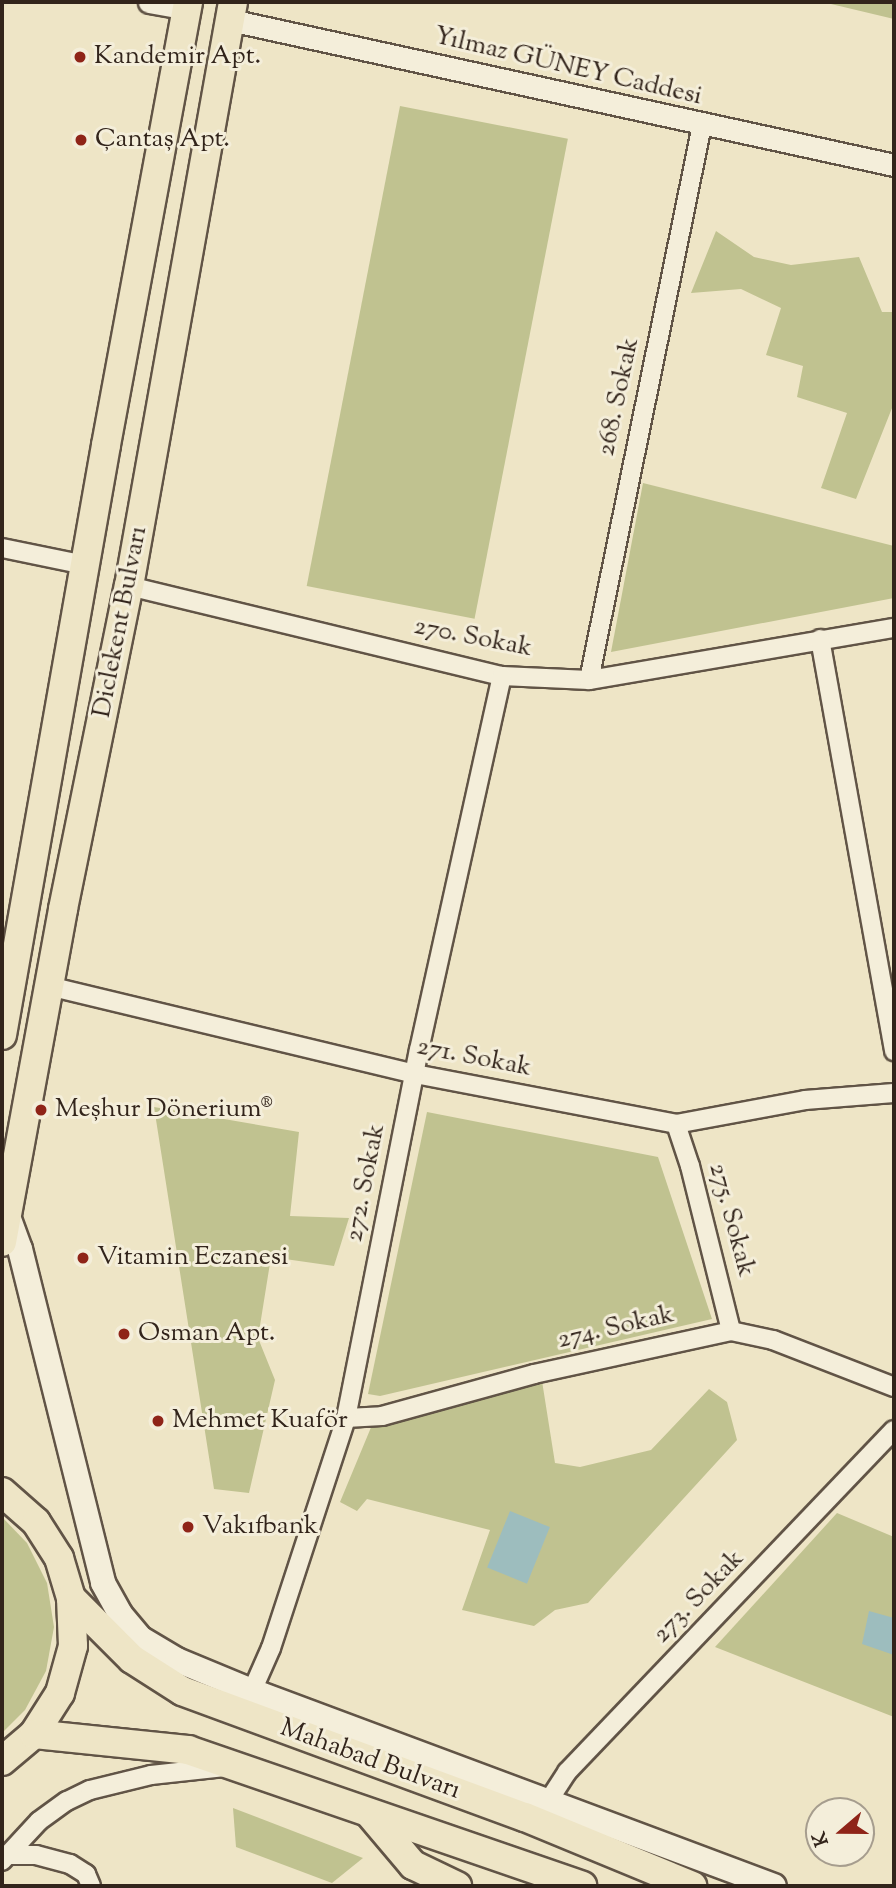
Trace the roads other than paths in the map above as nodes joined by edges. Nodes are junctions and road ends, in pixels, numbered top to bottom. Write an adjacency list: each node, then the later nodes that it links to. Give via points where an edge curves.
1 (149, 2): 2 (street)
2 (188, 6): 7 (main road, Diclekent Bulvarı)
3 (232, 11): 4 (street, Yılmaz GÜNEY Caddesi); 8 (main road, Diclekent Bulvarı)
4 (702, 125): 5 (street, Yılmaz GÜNEY Caddesi); 12 (street, 268. Sokak)
5 (894, 165)
6 (2, 548): 7 (street)
7 (85, 565): 13 (main road, Diclekent Bulvarı)
8 (129, 586): 11 (street, 270. Sokak); 14 (main road, Diclekent Bulvarı)
9 (894, 628): 10 (street, 270. Sokak)
10 (820, 639): 12 (street, 270. Sokak); 16 (street)
11 (502, 676): 12 (street, 270. Sokak); 17 (street, 272. Sokak)
12 (589, 680)
13 (10, 947): 15 (main road, Diclekent Bulvarı)
14 (49, 986): 17 (street, 271. Sokak); 20 (main road, Diclekent Bulvarı)
15 (2, 1035)
16 (894, 1051)
17 (415, 1074): 19 (street, 271. Sokak); 24 (street, 272. Sokak)
18 (894, 1093): 19 (street, 271. Sokak, via 805,1100)
19 (676, 1124): 22 (street, 275. Sokak)
20 (6, 1211): 21 (main road, Diclekent Bulvarı); 28 (main road, via 20,1249 103,1583 140,1638 177,1660)
21 (2, 1241)
22 (732, 1331): 23 (street, 274. Sokak, via 773,1340); 24 (street, 274. Sokak, via 534,1374 382,1416)
23 (894, 1387)
24 (346, 1418): 28 (street, 272. Sokak, via 271,1648)
25 (894, 1430): 32 (street, 273. Sokak, via 560,1780)
26 (3, 1490): 27 (main road, via 36,1522 53,1549)
27 (71, 1598): 29 (main road, via 73,1646 60,1693); 38 (main road, Mahabad Bulvarı, via 132,1659 182,1691 525,1817)
28 (252, 1691): 32 (main road)
29 (34, 1734): 30 (main road); 31 (main road, Mahabad Bulvarı, via 188,1750)
30 (2, 1761)
31 (234, 1766): 33 (main road, Mahabad Bulvarı); 34 (street, via 151,1775 90,1790 39,1821)
32 (547, 1803): 39 (main road)
33 (369, 1813): 36 (main road, via 413,1865); 37 (main road, Mahabad Bulvarı)
34 (5, 1858): 35 (street, via 36,1855 70,1864 86,1874)
35 (91, 1886)
36 (457, 1886)
37 (582, 1886)
38 (692, 1886)
39 (774, 1886)

